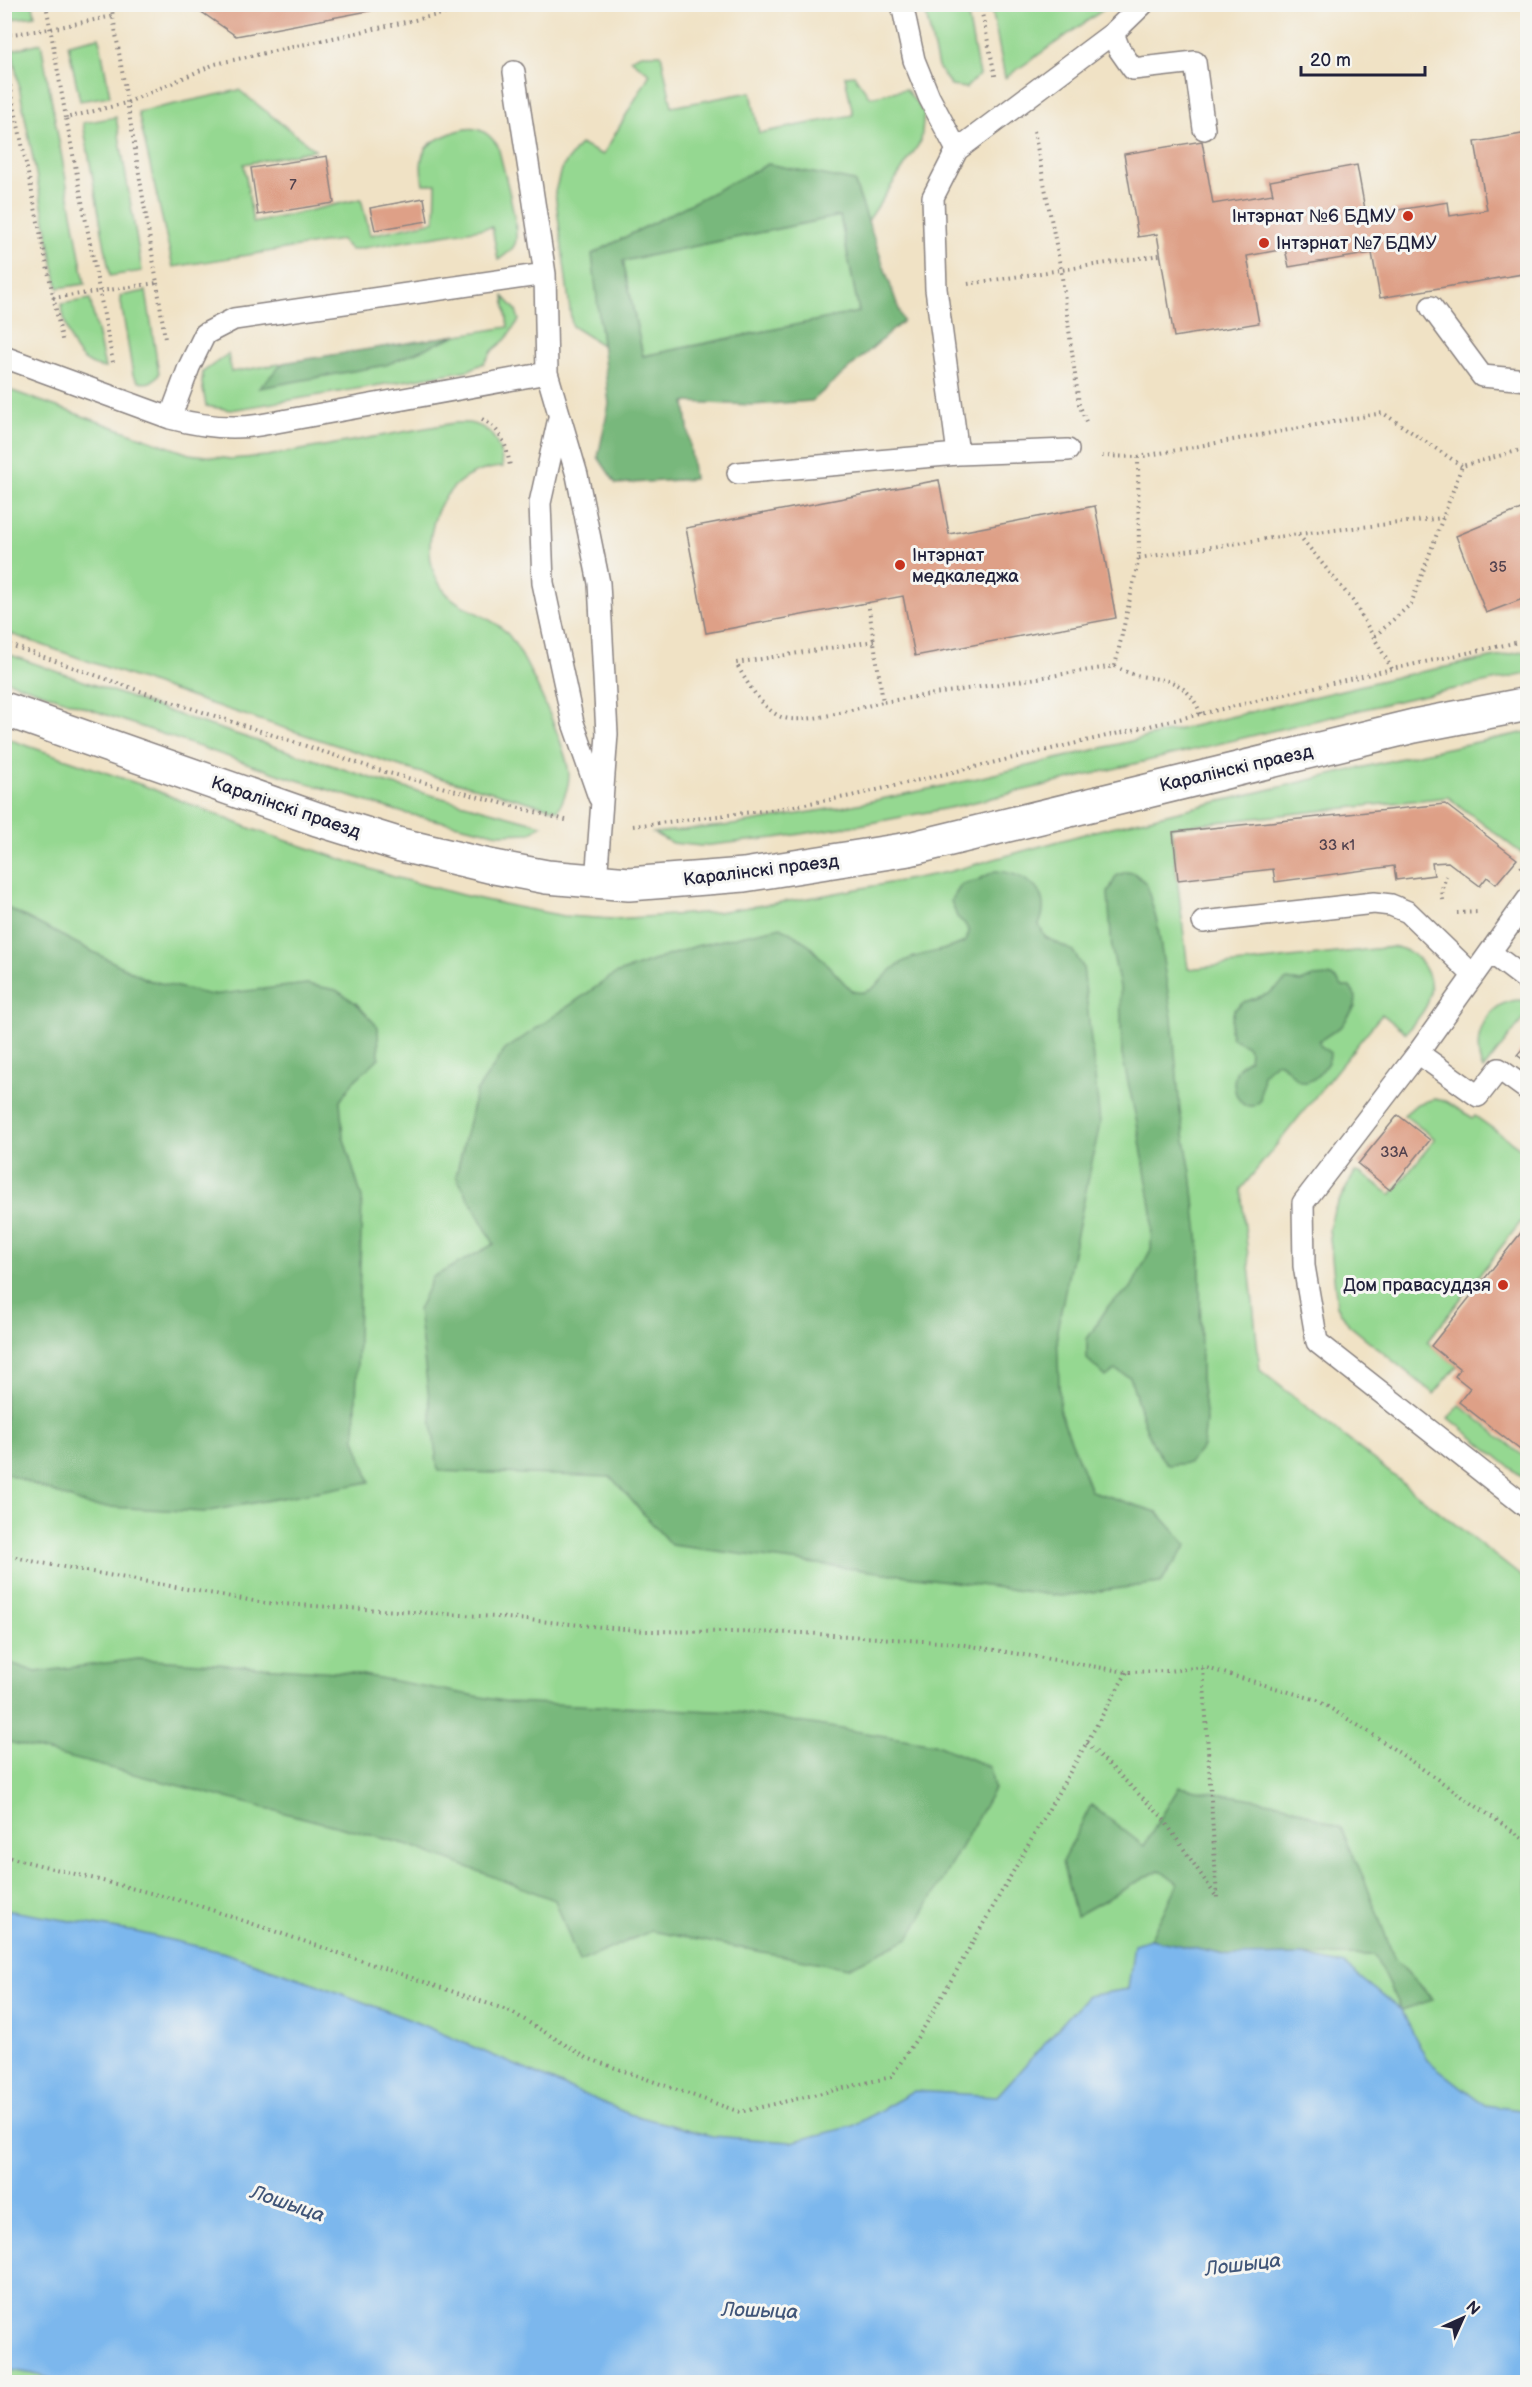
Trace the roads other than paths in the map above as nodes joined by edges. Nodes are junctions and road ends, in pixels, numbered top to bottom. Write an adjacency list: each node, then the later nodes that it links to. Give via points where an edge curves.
1 (902, 4): 6 (lane, via 914,60 928,97)
2 (1143, 4): 3 (lane)
3 (1113, 33): 5 (lane, via 1133,69 1195,62); 6 (lane)
4 (514, 72): 7 (lane)
5 (1204, 129)
6 (957, 150): 15 (lane, via 933,197 936,289)
7 (545, 274): 10 (lane); 13 (lane, via 234,319 205,334)
8 (1431, 307): 11 (lane, via 1482,376)
9 (4, 357): 13 (lane)
10 (547, 373): 12 (lane); 13 (lane, via 244,427 210,427)
11 (1527, 380)
12 (559, 416): 19 (lane, via 577,475 599,584 607,734); 19 (lane, via 540,503 543,582 573,723)
13 (170, 418)
14 (1068, 450): 15 (lane)
15 (958, 454): 16 (lane)
16 (738, 473)
17 (1527, 704): 20 (street, Каралінскі праезд, via 1414,726 909,849 709,879)
18 (4, 709): 20 (street, Каралінскі праезд, via 401,845 522,873)
19 (602, 816): 20 (lane)
20 (596, 882)
21 (1527, 899): 23 (lane)
22 (1203, 922): 24 (lane, via 1374,903 1391,905 1408,912)
23 (1490, 952): 24 (lane); 25 (lane)
24 (1473, 975): 26 (lane)
25 (1527, 981)
26 (1418, 1053): 27 (lane, via 1478,1096 1499,1070); 28 (lane, via 1303,1203 1304,1266 1317,1342)
27 (1527, 1090)
28 (1527, 1508)

